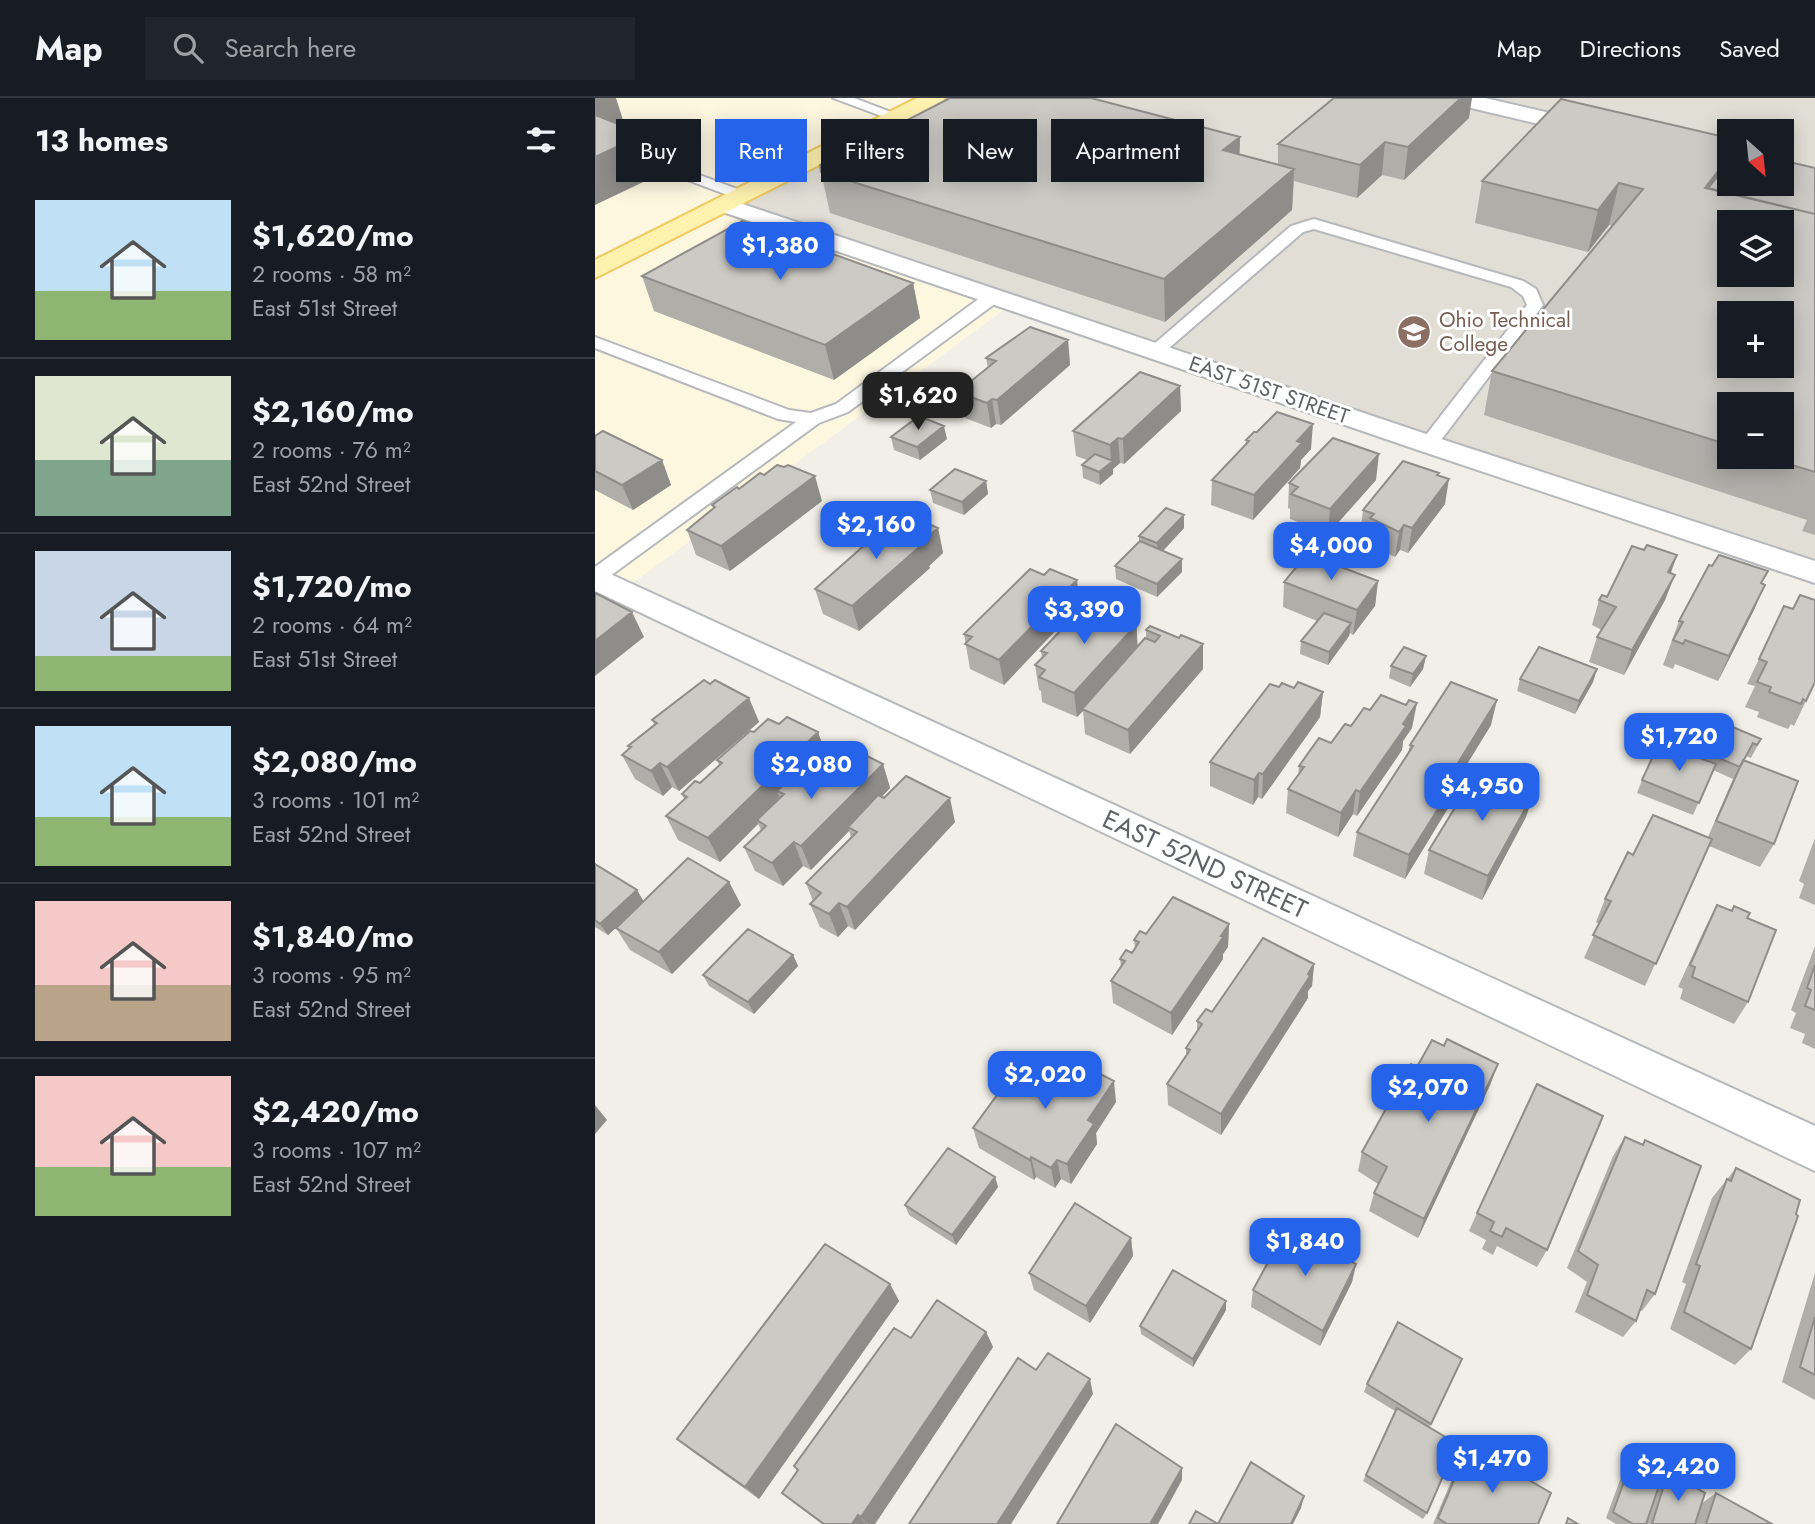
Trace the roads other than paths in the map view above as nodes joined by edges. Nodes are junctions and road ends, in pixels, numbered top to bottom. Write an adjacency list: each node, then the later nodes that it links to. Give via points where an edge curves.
1 (840, 98): 4 (lane)
2 (934, 98): 4 (main road)
3 (1458, 98): 5 (street)
4 (897, 117): 7 (main road)
5 (1618, 136)
6 (595, 140): 7 (lane)
7 (734, 200): 8 (main road); 9 (street, EAST 51ST STREET)
8 (595, 270)
9 (994, 296): 11 (street, EAST 51ST STREET); 12 (lane, via 842,408)
10 (595, 342): 12 (lane, via 785,415)
11 (1154, 351): 13 (street, EAST 51ST STREET); 13 (lane, via 1297,229 1314,224 1517,284 1530,293 1535,305)
12 (812, 419): 15 (lane)
13 (1428, 444): 14 (street, EAST 51ST STREET)
14 (1815, 572)
15 (595, 578): 16 (street, EAST 52ND STREET)
16 (1815, 1149)

